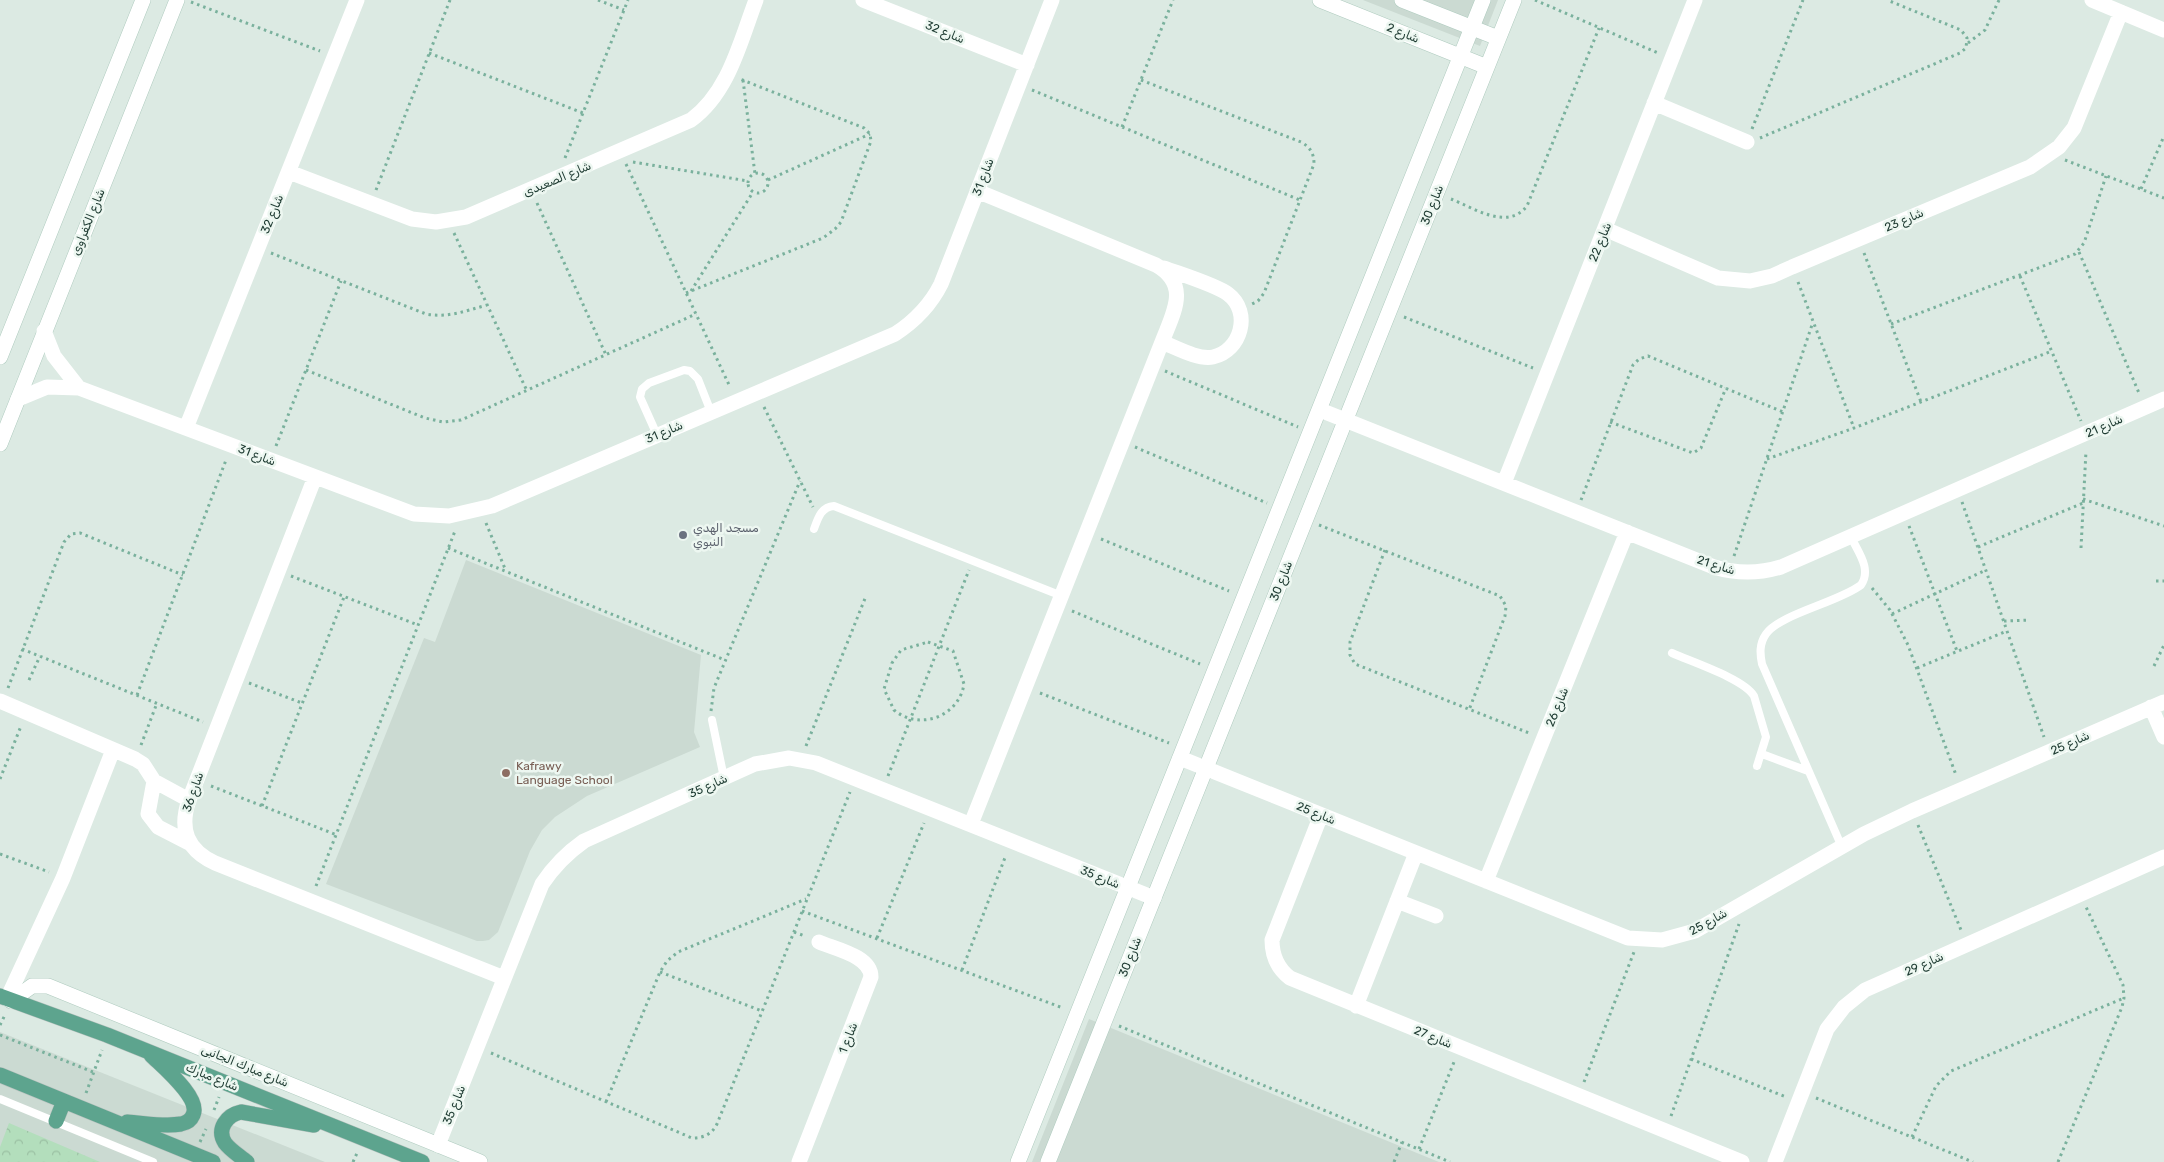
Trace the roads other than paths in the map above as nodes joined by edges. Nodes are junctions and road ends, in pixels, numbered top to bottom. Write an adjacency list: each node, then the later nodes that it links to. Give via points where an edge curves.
1 (143, 0): 28 (street)
2 (177, 0): 26 (street, شارع الكفراوى)
3 (357, 0): 22 (street, شارع 32)
4 (756, 0): 22 (street, شارع الصعيدى, via 728,74 711,102 692,120 466,217 436,222 412,219)
5 (862, 0): 18 (street, شارع 32)
6 (1052, 0): 18 (street, شارع 31)
7 (1320, 0): 17 (street, شارع 2)
8 (1402, 0): 14 (street)
9 (1483, 0): 14 (street)
10 (1514, 0): 16 (street, شارع 30)
11 (1695, 0): 20 (street, شارع 22)
12 (2092, 0): 13 (street)
13 (2121, 12): 15 (street); 24 (street, شارع 23, via 2077,122 2050,155 2030,167 1772,276 1750,281 1723,280)
14 (1472, 28): 16 (street); 17 (street)
15 (2164, 30)
16 (1498, 38): 19 (street, شارع 30)
17 (1461, 56): 19 (street, شارع 2); 32 (street)
18 (1027, 65): 23 (street, شارع 31)
19 (1487, 67): 34 (street, شارع 30)
20 (1654, 103): 21 (street); 24 (street, شارع 22)
21 (1748, 142)
22 (289, 172): 35 (street, شارع 32)
23 (977, 192): 25 (street); 33 (street, شارع 31, via 941,284 919,316 895,334)
24 (1605, 229): 39 (street, شارع 22)
25 (1156, 265): 27 (street, via 1174,280 1178,296); 27 (street, via 1227,294 1238,306 1241,322 1238,338 1220,355 1204,358)
26 (44, 332): 29 (street, via 54,356); 30 (street, شارع الكفراوى)
27 (1162, 342): 43 (street)
28 (0, 357)
29 (79, 388): 30 (street, شارع 31, via 47,387); 35 (street, شارع 31)
30 (18, 399): 37 (street, شارع الكفراوى)
31 (2164, 399): 42 (street, شارع 21)
32 (1320, 410): 34 (street, شارع 21); 50 (street)
33 (711, 412): 36 (street, شارع 31); 36 (lane, via 698,379 690,371 684,370 648,383 640,397)
34 (1346, 420): 39 (street, شارع 21); 53 (street, شارع 30)
35 (186, 428): 38 (street, شارع 31)
36 (657, 435): 38 (street, شارع 31, via 481,510 461,515 437,517 402,512)
37 (0, 444)
38 (315, 478): 57 (street, شارع 36)
39 (1504, 483): 41 (street, شارع 21)
40 (814, 529): 43 (lane, via 826,508 834,506 973,560)
41 (1627, 532): 42 (street, شارع 21, via 1729,571 1750,573 1776,569); 64 (street, شارع 26)
42 (1851, 537): 54 (lane, via 1866,568 1864,580 1856,588 1779,623 1766,634 1760,649 1762,664)
43 (1060, 600): 59 (street)
44 (1672, 653): 51 (lane, via 1751,690 1766,733)
45 (2, 702): 49 (street)
46 (2158, 705): 48 (street); 61 (street, شارع 25, via 1912,811)
47 (712, 720): 55 (lane)
48 (2164, 737)
49 (113, 750): 56 (street, via 143,764); 71 (street, via 63,878)
50 (1182, 754): 53 (street, شارع 25); 65 (street)
51 (1762, 754): 52 (lane); 54 (lane)
52 (1757, 766)
53 (1206, 769): 58 (street, شارع 25); 66 (street, شارع 30)
54 (1808, 771): 61 (lane)
55 (724, 778): 59 (street, شارع 35, via 767,761 801,759); 70 (street, شارع 35, via 597,834 562,858 542,884)
56 (154, 780): 57 (street); 60 (street, via 148,814 158,827)
57 (189, 800): 60 (street, شارع 36, via 184,822)
58 (1321, 815): 62 (street, شارع 25); 72 (street, شارع 27, via 1274,931 1272,949 1278,966 1290,978)
59 (971, 824): 65 (street, شارع 35)
60 (191, 844): 70 (street, via 207,859)
61 (1841, 846): 64 (street, شارع 25, via 1684,935 1662,940 1628,938)
62 (1416, 853): 64 (street, شارع 25); 67 (street)
63 (2164, 857): 90 (street, شارع 29, via 1865,990 1849,1002 1827,1029)
64 (1486, 881)
65 (1128, 888): 66 (street, شارع 35); 87 (street)
66 (1154, 898): 88 (street, شارع 30)
67 (1397, 901): 68 (street); 72 (street)
68 (1436, 916)
69 (819, 942): 86 (street, شارع 1, via 862,959 870,968 871,977)
70 (504, 978): 80 (street, شارع 35)
71 (6, 999): 73 (main road, شارع مبارك); 80 (street, شارع مبارك الجانبى, via 32,986 48,986)
72 (1356, 1006): 89 (street, شارع 27)
73 (147, 1051): 78 (main road, via 191,1097 194,1113 181,1124); 79 (main road, شارع مبارك)
74 (0, 1075): 76 (main road)
75 (0, 1099): 77 (lane)
76 (64, 1101): 77 (main road); 78 (main road)
77 (56, 1121): 81 (lane)
78 (115, 1122): 82 (main road)
79 (345, 1131): 83 (main road, via 235,1113 223,1125 222,1137); 84 (main road, شارع مبارك)
80 (438, 1145): 85 (street, شارع مبارك الجانبى)
81 (153, 1162)
82 (213, 1162)
83 (247, 1162)
84 (422, 1162)
85 (480, 1162)
86 (799, 1162)
87 (1018, 1162)
88 (1048, 1162)
89 (1742, 1162)
90 (1775, 1162)

